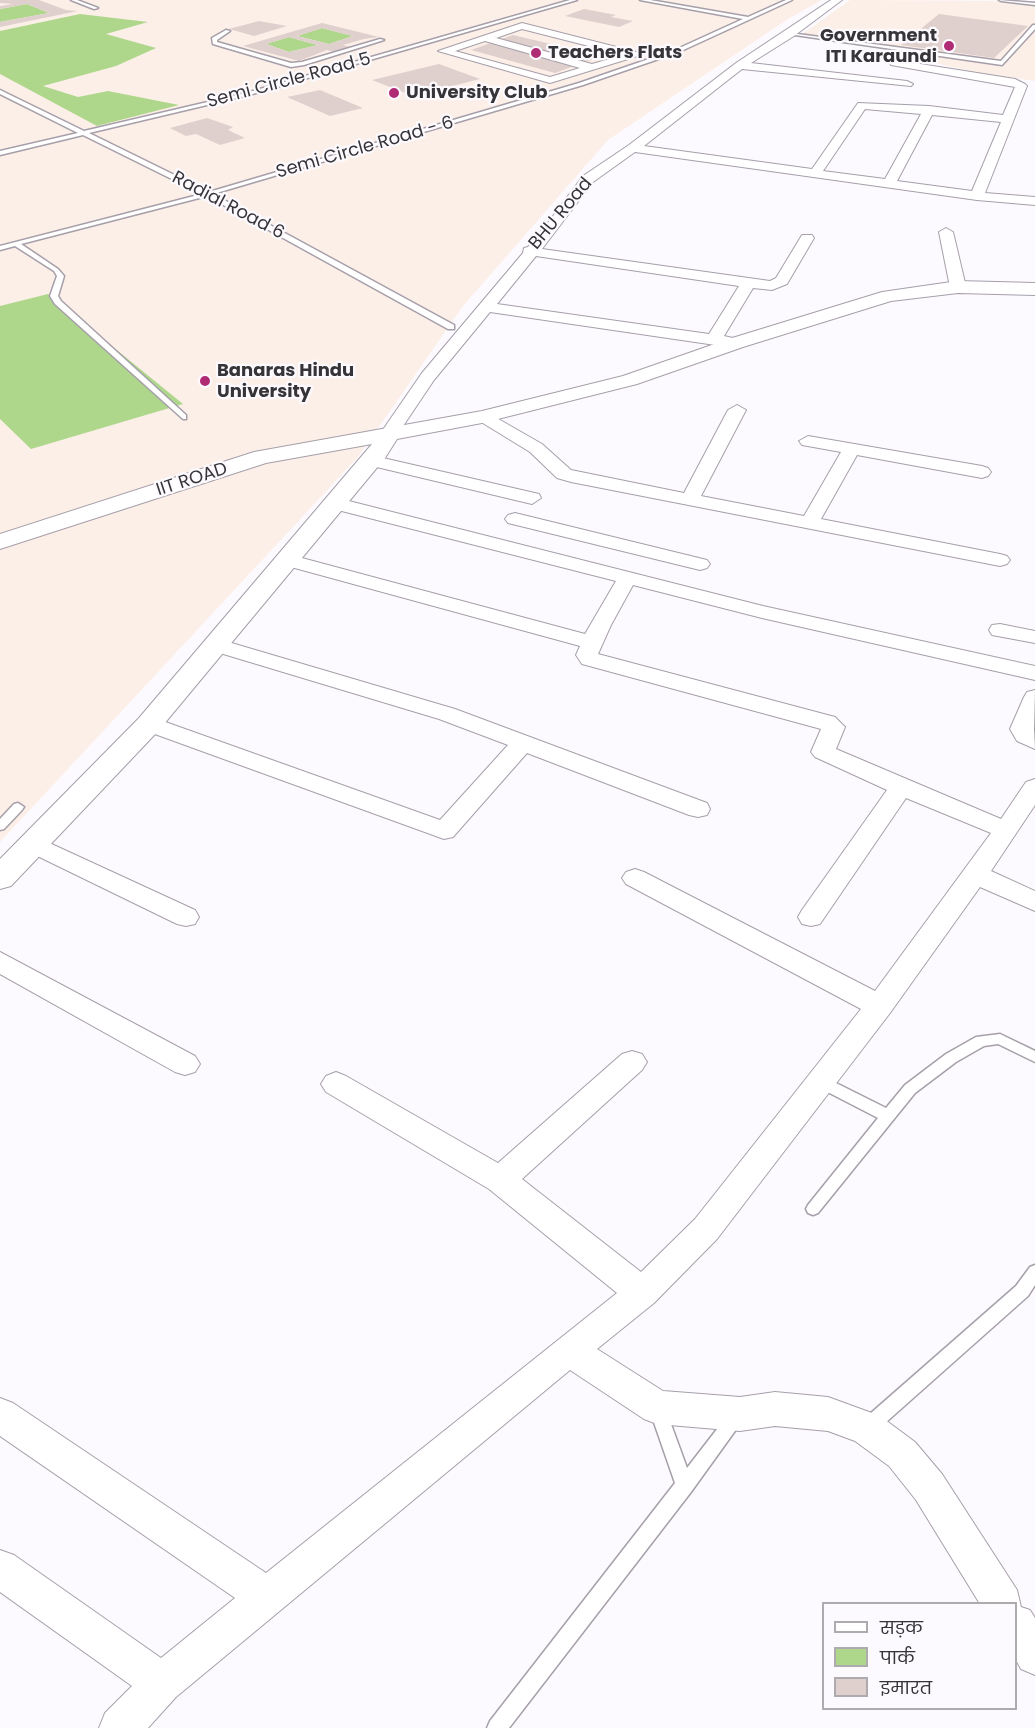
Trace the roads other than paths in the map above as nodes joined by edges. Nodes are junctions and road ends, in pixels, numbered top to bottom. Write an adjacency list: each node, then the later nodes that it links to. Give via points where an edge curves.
1 (73, 0): 8 (lane)
2 (575, 0): 15 (lane, Semi Circle Road 5)
3 (642, 0): 9 (lane)
4 (790, 0): 9 (lane, Semi Circle Road - 6)
5 (837, 0): 13 (street, BHU Road)
6 (1001, 0): 7 (lane)
7 (1035, 4)
8 (96, 8)
9 (750, 19): 33 (lane, Semi Circle Road - 6, via 677,51 581,84)
10 (1035, 26): 12 (lane)
11 (228, 31): 19 (lane, via 214,39 215,44 281,64 302,64)
12 (1028, 33): 13 (lane, via 1002,63); 14 (lane)
13 (790, 34): 22 (street, BHU Road)
14 (1035, 34)
15 (446, 37): 18 (street); 21 (lane, Semi Circle Road 5)
16 (484, 38): 18 (street); 23 (street); 23 (street, via 522,26 636,55)
17 (382, 40): 19 (lane)
18 (471, 42): 23 (street, via 443,51 550,80)
19 (327, 57): 21 (lane)
20 (895, 63): 27 (street, via 1019,83)
21 (351, 64): 28 (lane, Semi Circle Road 5)
22 (740, 64): 24 (street); 29 (street, BHU Road)
23 (593, 68)
24 (907, 84)
25 (0, 92): 28 (lane, Radial Road 6)
26 (929, 110): 27 (street); 31 (street, via 862,105); 32 (street)
27 (1008, 119): 34 (street)
28 (85, 134): 30 (lane, Semi Circle Road 5); 33 (lane, Radial Road 6)
29 (633, 148): 31 (street); 40 (street, BHU Road, via 588,178)
30 (0, 153)
31 (816, 172): 32 (street)
32 (889, 183): 34 (street)
33 (208, 194): 38 (lane, Semi Circle Road - 6); 45 (lane, Radial Road 6)
34 (977, 196): 35 (street)
35 (1035, 201)
36 (946, 232): 42 (street)
37 (807, 238): 41 (street, via 782,281 772,286)
38 (16, 244): 39 (lane, Semi Circle Road - 6); 49 (lane, via 56,270 61,276 54,296 58,302)
39 (0, 248)
40 (530, 251): 41 (street); 44 (street, BHU Road)
41 (748, 285): 46 (street)
42 (958, 287): 43 (street, IIT ROAD); 47 (street, IIT ROAD, via 889,296)
43 (1035, 289)
44 (485, 308): 46 (street); 51 (street, BHU Road, via 428,377)
45 (451, 327)
46 (714, 340): 47 (street)
47 (736, 344): 50 (street, IIT ROAD, via 630,380)
48 (738, 410): 58 (street)
49 (183, 417)
50 (482, 417): 51 (street, IIT ROAD); 56 (street, via 536,448)
51 (389, 434): 54 (street); 62 (street, IIT ROAD, via 262,457)
52 (808, 441): 53 (street)
53 (852, 448): 55 (street); 61 (street)
54 (370, 460): 57 (street); 59 (street)
55 (982, 472)
56 (564, 474): 57 (street); 58 (street)
57 (532, 498): 60 (street)
58 (690, 500): 61 (street)
59 (333, 503): 63 (street); 64 (street)
60 (515, 519): 63 (street); 66 (street)
61 (810, 522): 65 (street)
62 (0, 542)
63 (495, 545): 67 (street)
64 (287, 560): 70 (street); 71 (street)
65 (1000, 560)
66 (700, 564)
67 (627, 579): 70 (street); 72 (street)
68 (1000, 630): 69 (street)
69 (1035, 637)
70 (593, 643): 77 (street, via 587,655 597,662 827,722 833,727 823,752)
71 (218, 645): 74 (street); 76 (street, via 447,714)
72 (1035, 673)
73 (1035, 697): 75 (street, via 1022,729)
74 (149, 724): 76 (street, via 444,831); 83 (street)
75 (1035, 742)
76 (523, 743): 80 (street)
77 (902, 787): 82 (street); 89 (street)
78 (1035, 787): 82 (street)
79 (18, 807): 81 (lane)
80 (698, 809)
81 (0, 826)
82 (1006, 830): 84 (street)
83 (32, 843): 85 (street); 88 (street)
84 (976, 874): 87 (street); 91 (street)
85 (0, 878)
86 (635, 878): 91 (street)
87 (1035, 902)
88 (186, 917)
89 (811, 917)
90 (0, 962): 94 (street)
91 (880, 1006): 95 (street)
92 (1035, 1057): 97 (lane, via 1000,1039 981,1041 910,1089)
93 (632, 1062): 98 (street)
94 (185, 1064)
95 (822, 1082): 97 (lane); 101 (street, via 706,1229)
96 (336, 1084): 98 (street)
97 (888, 1116): 99 (lane)
98 (501, 1180): 101 (street)
99 (813, 1209)
100 (1035, 1272): 106 (lane, via 1022,1291)
101 (642, 1293): 102 (street)
102 (569, 1350): 103 (street); 109 (street)
103 (657, 1407): 104 (street); 107 (lane)
104 (740, 1414): 106 (street, via 775,1409 828,1414); 107 (lane)
105 (0, 1415): 109 (street)
106 (867, 1428): 110 (street, via 902,1454 930,1486)
107 (685, 1486): 115 (lane)
108 (0, 1569): 113 (street)
109 (266, 1596): 113 (street)
110 (1002, 1602)
111 (1017, 1626): 112 (street)
112 (1035, 1655)
113 (162, 1683): 114 (street)
114 (120, 1728)
115 (497, 1728)

